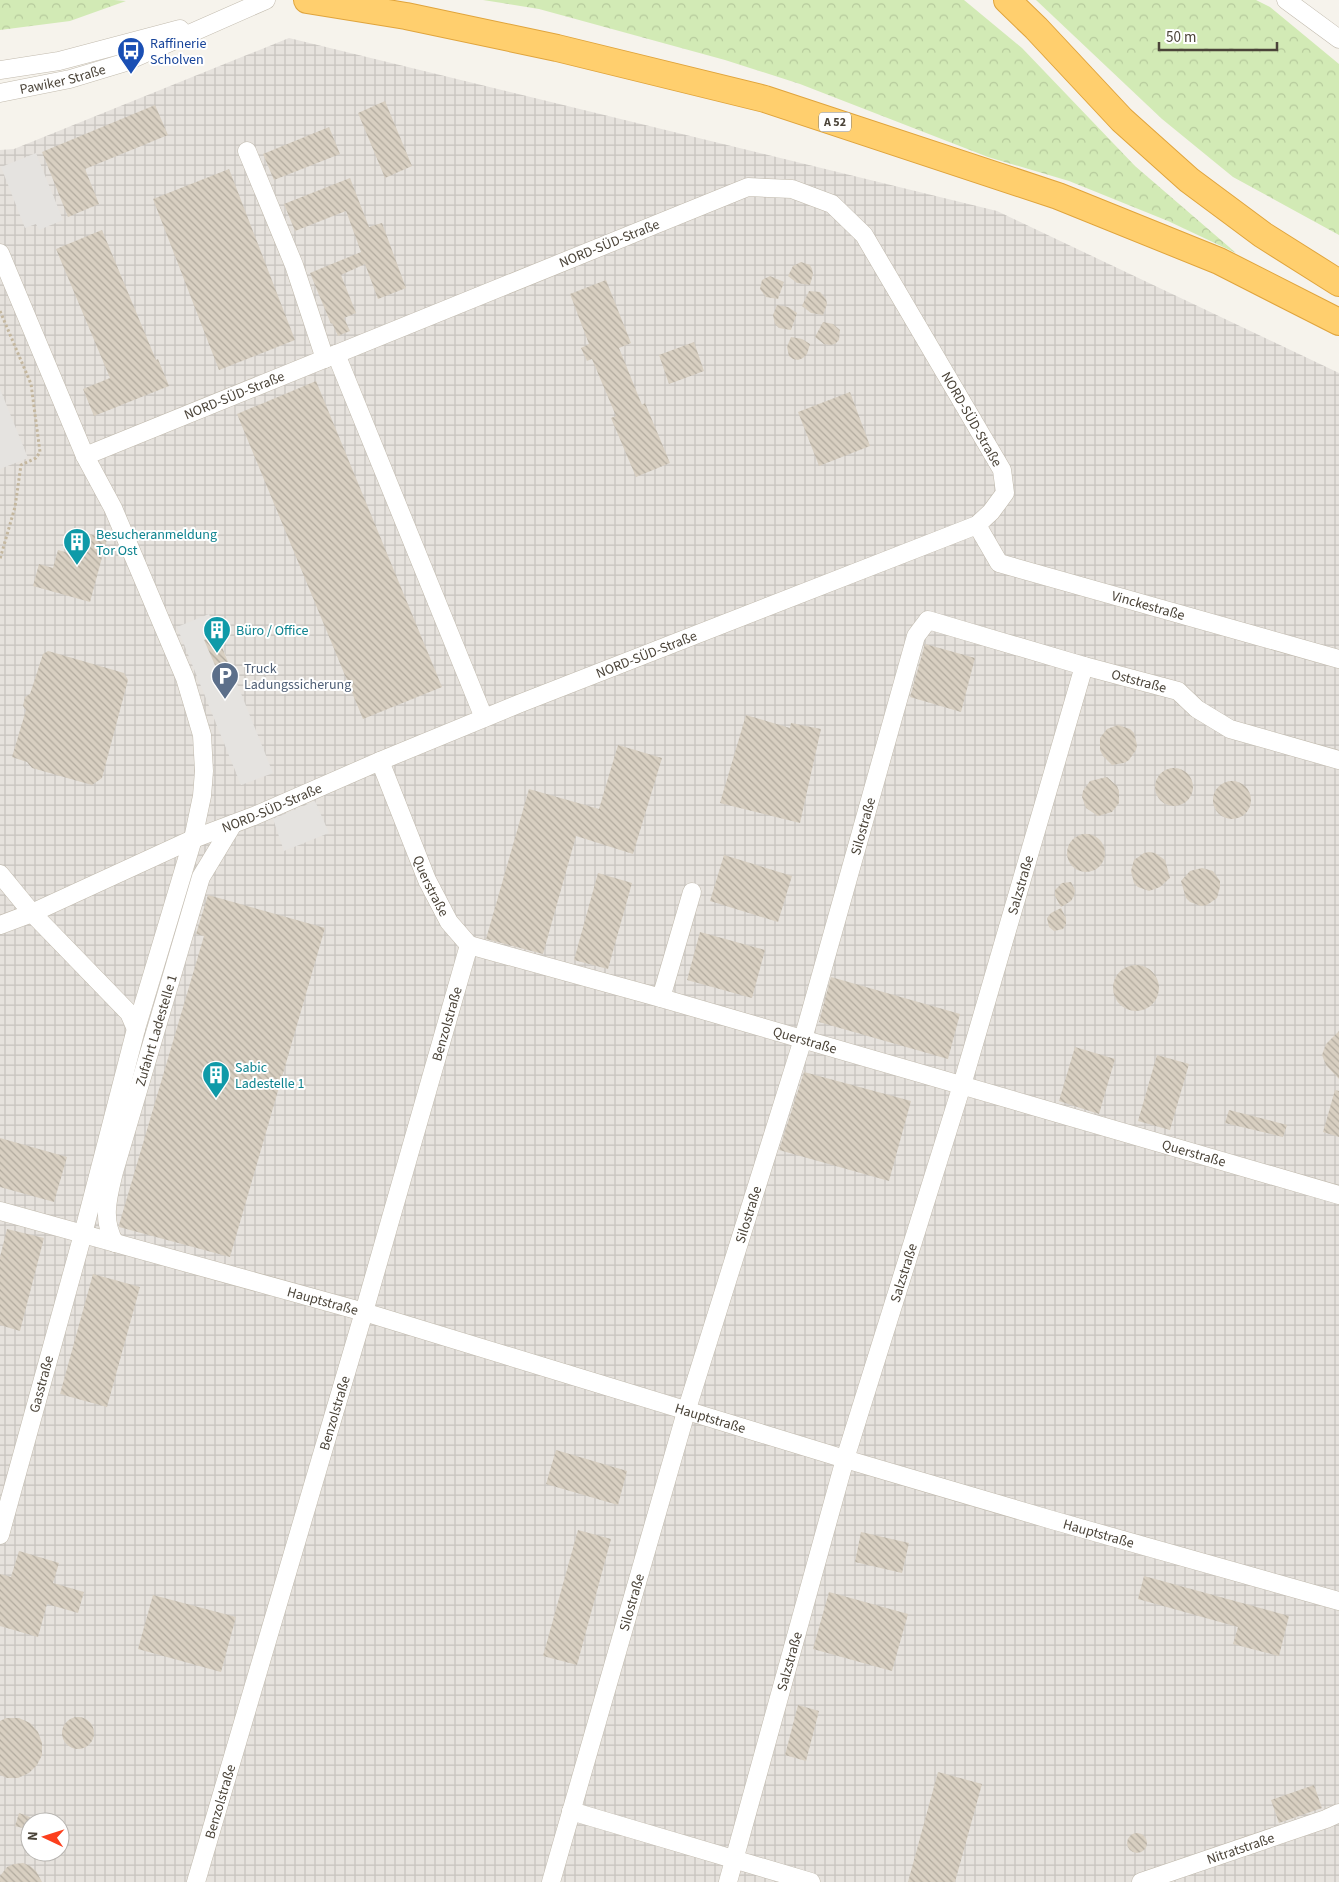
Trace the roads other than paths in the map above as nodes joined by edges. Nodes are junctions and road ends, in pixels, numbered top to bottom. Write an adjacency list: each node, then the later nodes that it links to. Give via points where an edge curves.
1 (266, 0): 5 (street, Pawiker Straße)
2 (307, 0): 12 (highway, A 52, via 406,16 557,48 765,99 1058,196 1220,261)
3 (1007, 0): 11 (highway, via 1122,120 1189,180 1263,236)
4 (1286, 0): 6 (street)
5 (234, 14): 7 (street, Pawiker Straße, via 59,61); 8 (street, Pawiker Straße, via 123,63 70,79)
6 (1339, 39)
7 (0, 70)
8 (0, 93)
9 (247, 151): 13 (street)
10 (0, 253): 14 (street, Gasstraße)
11 (1339, 283)
12 (1339, 322)
13 (330, 357): 14 (street, NORD-SÜD-Straße); 15 (street, NORD-SÜD-Straße, via 748,187 792,188 832,204 864,235 1002,470 1005,493); 19 (street)
14 (85, 456): 23 (street, Gasstraße, via 113,508 185,678 202,735 202,796)
15 (977, 525): 17 (street, Vinckestraße, via 999,563); 19 (street, NORD-SÜD-Straße)
16 (928, 620): 18 (street, Oststraße); 31 (street, Silostraße, via 916,636)
17 (1339, 659)
18 (1084, 666): 20 (street, Oststraße, via 1178,690 1196,709 1230,728); 32 (street, Salzstraße)
19 (484, 718): 21 (street, NORD-SÜD-Straße)
20 (1339, 760)
21 (380, 761): 22 (street, NORD-SÜD-Straße); 28 (street, Querstraße, via 427,880 449,922)
22 (233, 824): 23 (street, NORD-SÜD-Straße); 36 (street, Zufahrt Ladestelle 1, via 202,877 114,1172 106,1221)
23 (193, 839): 26 (street, NORD-SÜD-Straße); 30 (street, Gasstraße)
24 (0, 874): 26 (street)
25 (692, 892): 29 (street)
26 (32, 913): 27 (street, NORD-SÜD-Straße); 30 (street, via 129,1013)
27 (0, 925)
28 (469, 944): 29 (street, Querstraße); 37 (street, Benzolstraße)
29 (661, 998): 31 (street, Querstraße)
30 (136, 1029): 35 (street, Gasstraße)
31 (803, 1039): 32 (street, Querstraße); 38 (street, Silostraße)
32 (962, 1085): 33 (street, Querstraße); 39 (street, Salzstraße)
33 (1339, 1196)
34 (0, 1210): 35 (street, Hauptstraße)
35 (83, 1234): 36 (street, Hauptstraße); 40 (street, Gasstraße)
36 (115, 1243): 37 (street, Hauptstraße)
37 (364, 1312): 38 (street, Hauptstraße); 45 (street, Benzolstraße)
38 (686, 1412): 39 (street, Hauptstraße); 42 (street, Silostraße)
39 (845, 1459): 41 (street, Hauptstraße); 44 (street, Salzstraße)
40 (0, 1534)
41 (1339, 1601)
42 (571, 1811): 44 (street); 46 (street, Silostraße)
43 (1339, 1812): 49 (street, Nitratstraße)
44 (734, 1859): 47 (street, Salzstraße); 48 (street)
45 (196, 1882)
46 (551, 1882)
47 (728, 1882)
48 (811, 1882)
49 (1141, 1882)

